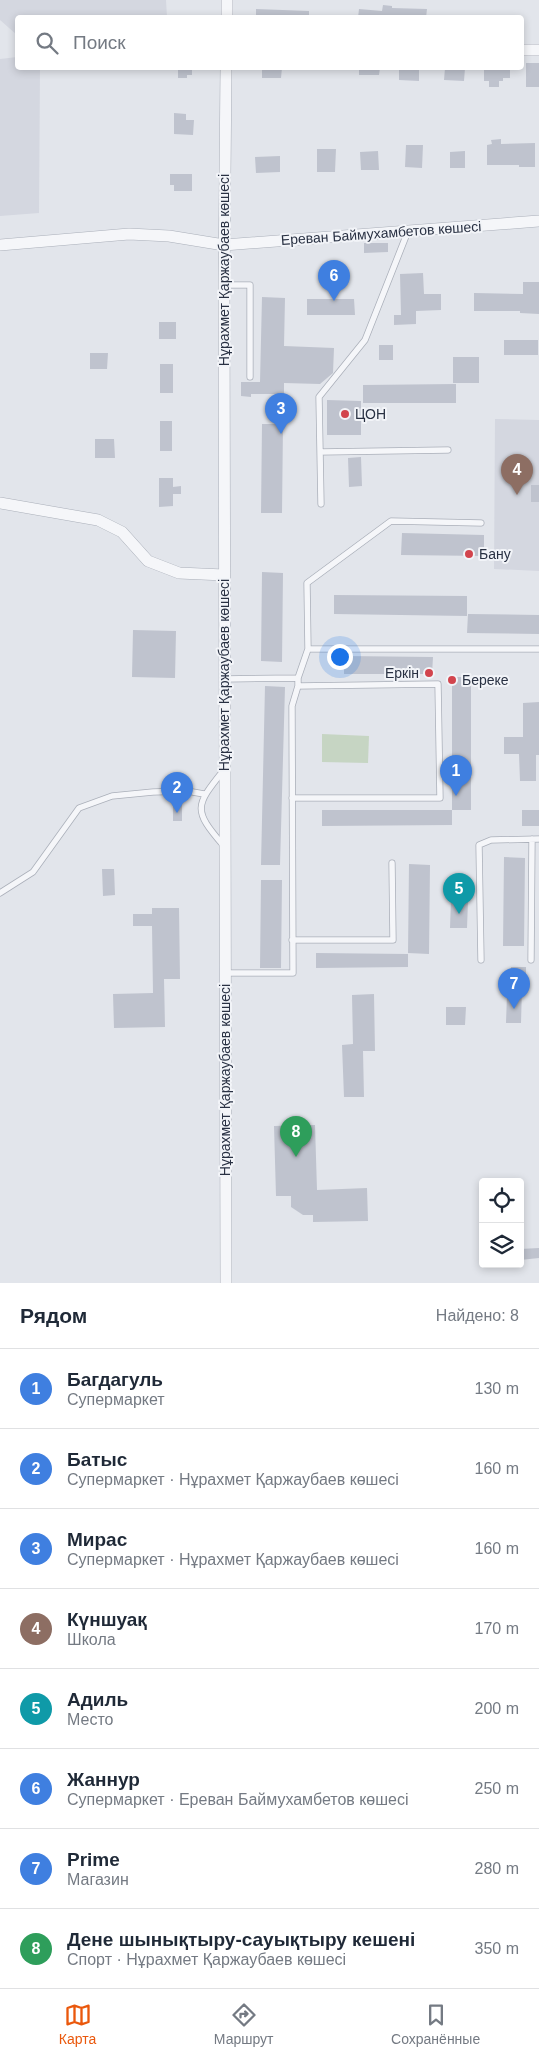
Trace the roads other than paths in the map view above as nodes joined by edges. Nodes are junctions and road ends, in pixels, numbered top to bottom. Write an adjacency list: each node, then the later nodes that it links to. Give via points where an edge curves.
1 (227, 0): 2 (street)
2 (226, 15)
3 (524, 50): 4 (street)
4 (539, 50)
5 (226, 70): 9 (street, Нұрахмет Қаржаубаев көшесі)
6 (539, 221): 7 (street, Ереван Баймухамбетов көшесі)
7 (408, 230): 9 (street, Ереван Баймухамбетов көшесі); 13 (lane, via 365,340 319,396)
8 (0, 245): 9 (street, Ереван Баймухамбетов көшесі, via 129,234)
9 (224, 245): 10 (street, Нұрахмет Қаржаубаев көшесі)
10 (224, 284): 11 (lane, via 250,285); 17 (street, Нұрахмет Қаржаубаев көшесі)
11 (250, 377)
12 (448, 450): 13 (lane)
13 (320, 452): 15 (lane)
14 (0, 502): 17 (street, via 98,520 122,532 148,561 179,573)
15 (321, 504)
16 (481, 522): 18 (lane, via 391,521 307,584)
17 (224, 575): 21 (street, Нұрахмет Қаржаубаев көшесі)
18 (308, 649): 19 (lane); 20 (lane)
19 (539, 649)
20 (298, 678): 21 (lane); 22 (lane)
21 (224, 679): 23 (street, Нұрахмет Қаржаубаев көшесі)
22 (298, 686): 25 (lane, via 292,706); 25 (lane, via 438,684 440,798)
23 (224, 769): 24 (lane); 28 (street, Нұрахмет Қаржаубаев көшесі)
24 (204, 794): 28 (lane, via 203,820); 30 (lane, via 153,792 112,796 79,808 33,872)
25 (292, 798): 31 (lane)
26 (532, 839): 27 (lane); 32 (lane, via 490,840 479,845); 33 (lane)
27 (539, 839)
28 (226, 849): 34 (street, Нұрахмет Қаржаубаев көшесі)
29 (392, 863): 31 (lane, via 393,940)
30 (0, 893)
31 (292, 940): 34 (lane, via 293,973)
32 (481, 960)
33 (531, 960)
34 (225, 973): 35 (street, Нұрахмет Қаржаубаев көшесі)
35 (226, 1283)

